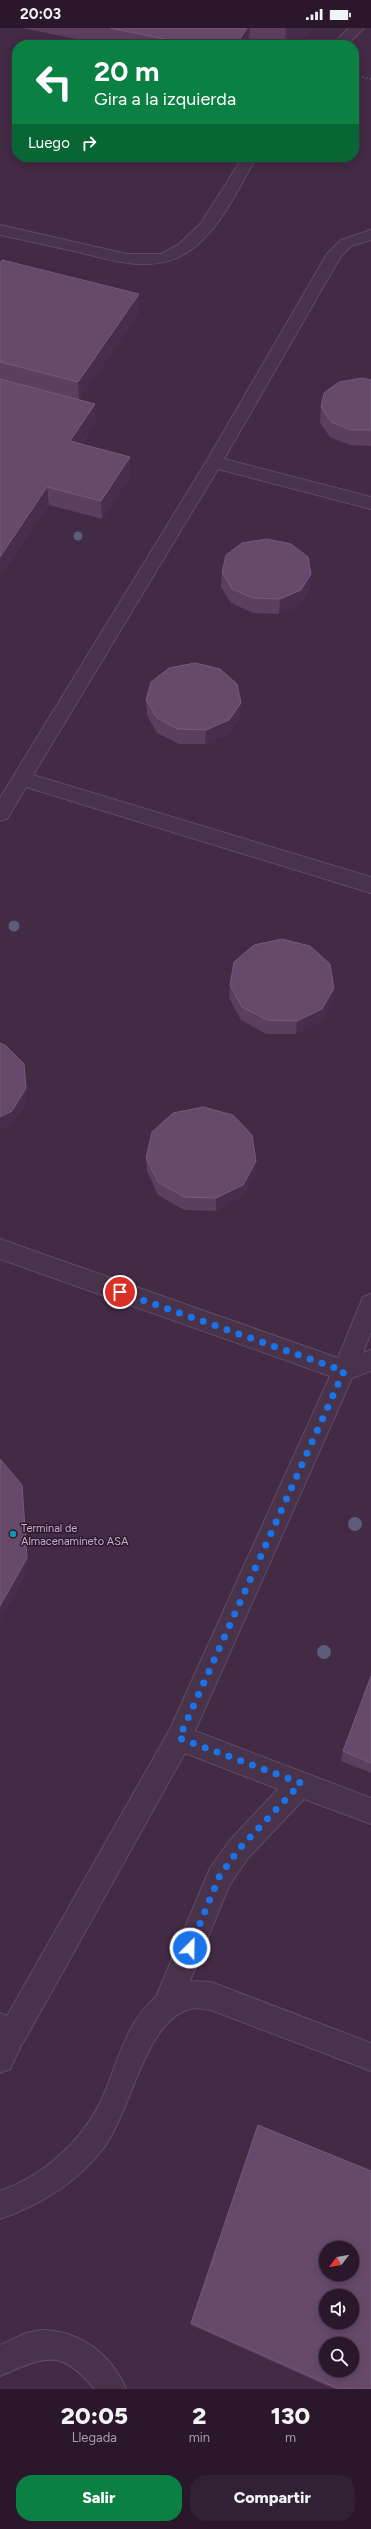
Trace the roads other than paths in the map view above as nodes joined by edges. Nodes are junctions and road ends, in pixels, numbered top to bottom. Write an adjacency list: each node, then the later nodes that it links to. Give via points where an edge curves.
1 (357, 28): 2 (street)
2 (344, 40)
3 (247, 162): 4 (street, via 192,243 172,255 147,260 127,259)
4 (0, 230)
5 (371, 234): 6 (street, via 346,243 335,254)
6 (214, 462): 7 (street); 8 (street)
7 (371, 503)
8 (22, 779): 9 (street); 10 (street)
9 (0, 814)
10 (371, 886)
11 (0, 1249): 14 (street)
12 (371, 1304): 14 (street)
13 (371, 1360): 14 (street)
14 (344, 1371): 15 (street)
15 (179, 1738): 16 (street); 19 (street)
16 (301, 1783): 17 (street); 18 (street, via 239,1849 219,1877)
17 (371, 1811)
18 (166, 2006): 20 (street, via 190,1995 211,1996); 22 (street, via 150,2021 137,2044 102,2126 70,2166 21,2199)
19 (6, 2030): 21 (street)
20 (371, 2057)
21 (0, 2059)
22 (0, 2205)
23 (0, 2362): 24 (street, via 31,2346 54,2345 74,2351 93,2364 107,2380)
24 (111, 2389)

